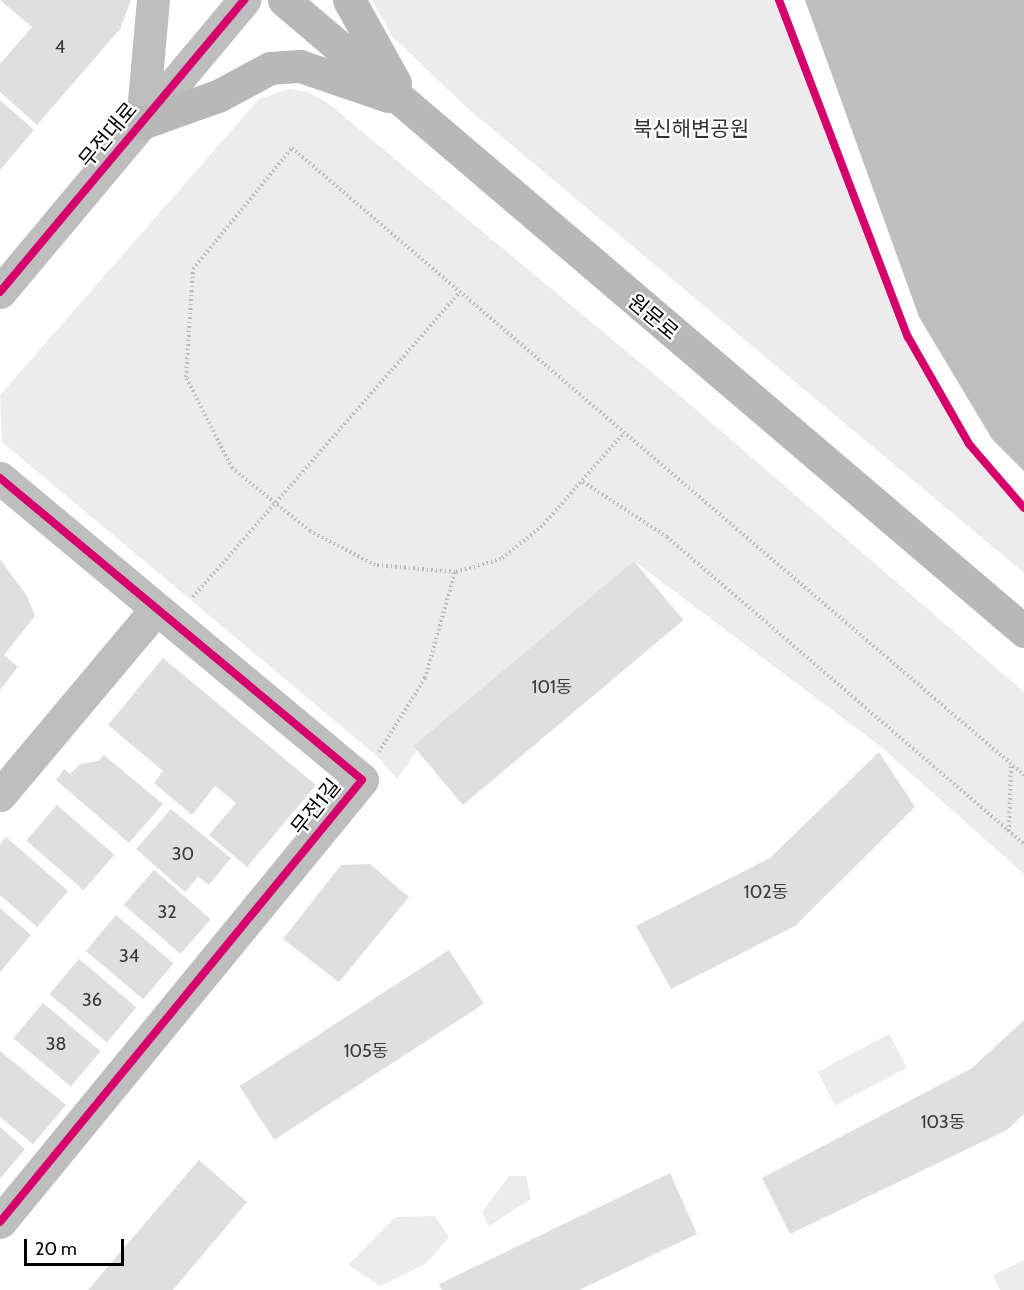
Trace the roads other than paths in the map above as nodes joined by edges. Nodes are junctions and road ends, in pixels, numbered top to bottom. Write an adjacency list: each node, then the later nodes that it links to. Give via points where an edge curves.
1 (153, 0): 6 (street)
2 (244, 0): 6 (street, 무전대로)
3 (284, 0): 5 (main road, 원문로)
4 (349, 0): 5 (main road)
5 (407, 103): 6 (main road, via 300,66 270,68 218,96); 10 (main road, 원문로)
6 (142, 123): 7 (street, 무전대로)
7 (0, 292)
8 (0, 478): 9 (street, 무전1길)
9 (162, 616): 11 (street); 12 (street, 무전1길, via 362,780)
10 (1024, 631)
11 (0, 795)
12 (0, 1222)

